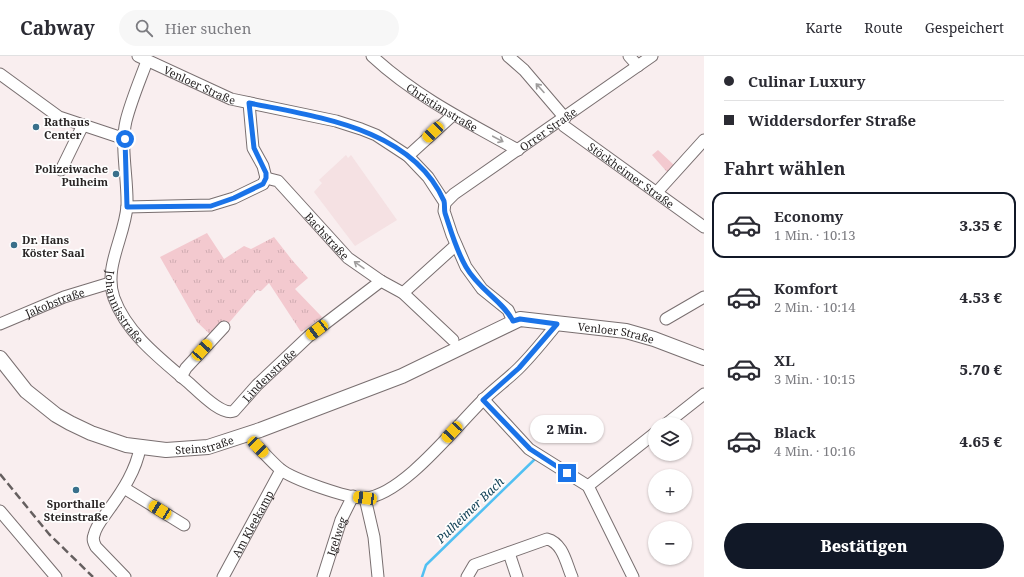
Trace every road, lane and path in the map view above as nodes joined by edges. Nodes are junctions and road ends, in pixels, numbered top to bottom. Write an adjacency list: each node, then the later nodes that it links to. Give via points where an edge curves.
1 (372, 56): 9 (street, Christianstraße, via 394,76)
2 (508, 56): 10 (street, Stöckheimer Straße, one-way to 2, via 524,70)
3 (629, 56): 6 (street)
4 (652, 56): 6 (street, Orrer Straße)
5 (142, 58): 8 (street, Venloer Straße, via 230,99); 12 (street, Johannisstraße, via 126,122)
6 (638, 66): 10 (street, Orrer Straße)
7 (0, 74): 11 (street, via 59,117)
8 (249, 103): 15 (street, Venloer Straße, via 336,121 361,129 376,135); 17 (street, via 254,148)
9 (453, 115): 14 (street, Christianstraße, one-way to 14); 15 (street)
10 (563, 119): 14 (street, Orrer Straße); 18 (street, Stöckheimer Straße, via 564,126)
11 (82, 125): 12 (street); 16 (street)
12 (125, 139): 20 (street, Johannisstraße)
13 (704, 140): 18 (street)
14 (518, 150): 19 (street, Orrer Straße)
15 (408, 156): 19 (street, Venloer Straße, via 428,177)
16 (61, 170)
17 (266, 178): 20 (street, via 263,184 211,206); 23 (street, Bachstraße, one-way to 17, via 348,258 278,181)
18 (657, 192): 21 (street, Stöckheimer Straße)
19 (445, 203): 22 (street, Venloer Straße, via 444,210)
20 (127, 207): 24 (street, Johannisstraße)
21 (704, 227)
22 (456, 245): 25 (street); 28 (street, Venloer Straße, via 475,281 508,310)
23 (381, 281): 25 (street, Bachstraße); 38 (street, Lindenstraße, via 309,336 257,385)
24 (110, 283): 29 (street, Jakobstraße, via 71,294); 35 (street, Johannisstraße, via 120,310 133,330)
25 (403, 293): 32 (street, Bachstraße)
26 (704, 297): 27 (street)
27 (666, 319)
28 (513, 321): 30 (main road, Venloer Straße, via 520,319); 42 (main road, Steinstraße, via 402,376 255,432 196,449)
29 (0, 324)
30 (557, 324): 34 (main road, Venloer Straße, via 626,331); 37 (street, via 519,368)
31 (224, 327): 35 (street, via 186,368)
32 (453, 340)
33 (0, 358): 42 (main road, Steinstraße, via 26,391 56,415 91,433)
34 (704, 358)
35 (181, 377): 38 (street, Johannisstraße, via 224,412)
36 (704, 394): 39 (street)
37 (483, 400): 44 (street, via 530,449); 47 (street, via 432,454 408,475 383,492)
38 (234, 411)
39 (675, 417)
40 (648, 439): 44 (street)
41 (258, 447): 43 (street)
42 (140, 448): 45 (street, via 138,459)
43 (281, 470): 46 (street, via 338,494); 53 (street, Am Kleekamp)
44 (588, 486): 59 (street)
45 (124, 488): 49 (street); 52 (street, via 98,525 93,541)
46 (353, 496): 47 (street); 54 (street, Igelweg, via 339,525)
47 (365, 498): 55 (street, via 374,537)
48 (0, 512): 51 (street)
49 (184, 525)
50 (509, 553): 56 (street, via 474,565); 57 (street); 58 (street, via 547,539 554,541)
51 (56, 577)
52 (125, 577)
53 (223, 577)
54 (323, 577)
55 (378, 577)
56 (467, 577)
57 (517, 577)
58 (572, 577)
59 (633, 577)

